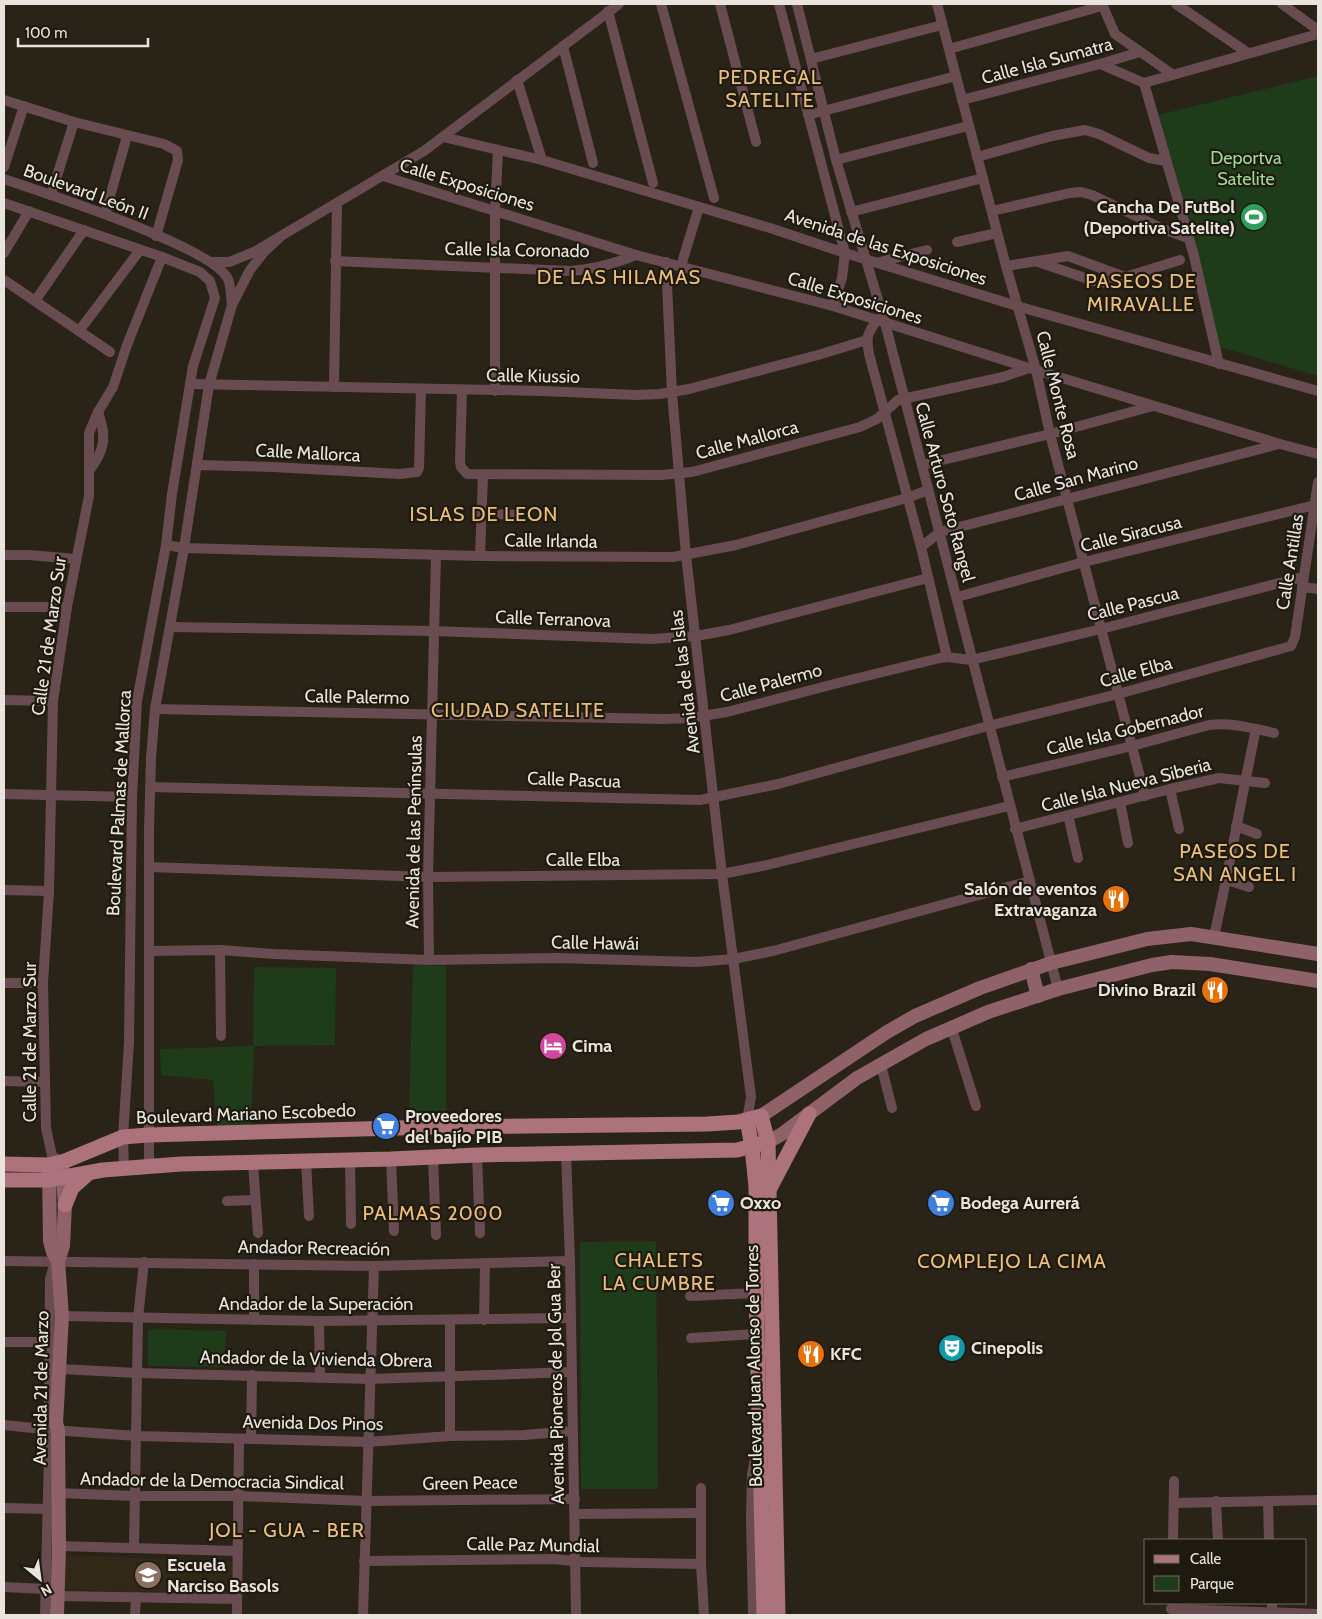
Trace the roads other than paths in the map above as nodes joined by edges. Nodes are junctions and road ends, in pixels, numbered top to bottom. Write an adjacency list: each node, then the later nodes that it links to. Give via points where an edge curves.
1 (619, 4): 10 (street)
2 (661, 4): 45 (street)
3 (720, 4): 32 (street)
4 (779, 4): 27 (street)
5 (797, 4): 17 (street, Calle Arturo Soto Rangel)
6 (936, 4): 11 (street, Calle Monte Rosa)
7 (1176, 4): 16 (street)
8 (1282, 4): 12 (street)
9 (1102, 5): 14 (street); 15 (street, via 1115,34)
10 (608, 11): 13 (street); 43 (street)
11 (942, 25): 14 (street, Calle Monte Rosa); 17 (street)
12 (1318, 32): 16 (street)
13 (563, 46): 21 (street); 38 (street)
14 (949, 49): 20 (street, Calle Monte Rosa)
15 (1140, 52): 18 (street, Calle Isla Sumatra); 19 (street)
16 (1248, 53): 19 (street)
17 (812, 59): 26 (street, Calle Arturo Soto Rangel)
18 (1100, 64): 22 (street); 24 (street, Calle Isla Sumatra)
19 (1172, 74): 22 (street)
20 (956, 76): 24 (street, Calle Monte Rosa); 26 (street)
21 (517, 80): 31 (street); 35 (street)
22 (1144, 84): 37 (street)
23 (4, 100): 25 (street)
24 (962, 100): 29 (street, Calle Monte Rosa)
25 (24, 106): 28 (street); 39 (street)
26 (824, 110): 27 (street); 36 (street, Calle Arturo Soto Rangel)
27 (808, 115): 63 (street)
28 (74, 122): 30 (street); 44 (street)
29 (968, 126): 34 (street, Calle Monte Rosa); 36 (street)
30 (127, 136): 53 (street); 56 (street, via 164,144 177,152)
31 (443, 137): 33 (street, Avenida de las Exposiciones); 40 (street)
32 (756, 142)
33 (498, 150): 35 (street, Avenida de las Exposiciones); 51 (street)
34 (977, 157): 37 (street, via 1085,130 1149,158); 41 (street, Calle Monte Rosa)
35 (542, 160): 48 (street, Avenida de las Exposiciones)
36 (836, 160): 52 (street, Calle Arturo Soto Rangel)
37 (1166, 161): 58 (street)
38 (593, 163)
39 (4, 167)
40 (383, 176): 47 (street); 51 (street, Calle Exposiciones)
41 (983, 178): 50 (street, Calle Monte Rosa); 52 (street)
42 (4, 180): 44 (street, Boulevard León II)
43 (653, 183)
44 (51, 195): 53 (street, Boulevard León II)
45 (714, 198)
46 (4, 203): 49 (street)
47 (337, 203): 57 (street); 68 (street)
48 (699, 207): 63 (street, Avenida de las Exposiciones); 74 (street)
49 (29, 211): 54 (street); 62 (street)
50 (992, 211): 55 (street, Calle Monte Rosa); 58 (street, via 1081,192)
51 (495, 212): 64 (street, Calle Exposiciones); 73 (street)
52 (851, 212): 66 (street, Calle Arturo Soto Rangel)
53 (105, 214): 56 (street, Boulevard León II)
54 (84, 230): 60 (street); 78 (street)
55 (998, 233): 59 (street); 75 (street, Calle Monte Rosa)
56 (156, 236): 69 (street, Boulevard León II)
57 (279, 238): 69 (street, via 229,262); 79 (street, via 250,270)
58 (1188, 238): 86 (street)
59 (956, 242)
60 (140, 250): 65 (street); 83 (street)
61 (927, 250): 71 (street)
62 (4, 253)
63 (845, 253): 66 (street, Avenida de las Exposiciones); 80 (street, via 842,278)
64 (636, 254): 70 (street, Calle Exposiciones); 73 (street, Calle Isla Coronado, via 590,270)
65 (162, 256): 88 (street, Boulevard Palmas de Mallorca, via 200,272 210,281 215,298); 98 (street, Calle 21 de Marzo Sur, via 113,387)
66 (864, 258): 71 (street, Avenida de las Exposiciones); 82 (street, Calle Arturo Soto Rangel)
67 (1180, 260): 76 (street)
68 (335, 261): 73 (street, Calle Isla Coronado); 90 (street)
69 (212, 262): 79 (street, via 228,279)
70 (666, 262): 74 (street, Calle Exposiciones); 95 (street, Avenida de las Islas)
71 (878, 262): 81 (street, Avenida de las Exposiciones)
72 (1038, 262): 75 (street); 76 (street, via 1094,281 1106,282); 76 (street, via 1072,257)
73 (495, 266): 93 (street)
74 (681, 266): 80 (street, Calle Exposiciones)
75 (1006, 266): 81 (street, Calle Monte Rosa)
76 (1125, 277)
77 (4, 280): 78 (street)
78 (35, 301): 83 (street)
79 (232, 305): 89 (street, Boulevard Palmas de Mallorca)
80 (833, 306): 82 (street, Calle Exposiciones)
81 (1017, 306): 86 (street, Avenida de las Exposiciones); 87 (street, Calle Monte Rosa)
82 (881, 321): 84 (street, via 868,333); 87 (street, Calle Exposiciones); 96 (street, Calle Arturo Soto Rangel)
83 (79, 331): 85 (street)
84 (867, 340): 95 (street, Calle Kiussio); 99 (street)
85 (110, 352)
86 (1219, 364): 94 (street, Avenida de las Exposiciones)
87 (1032, 369): 96 (street, Calle Mallorca); 97 (street, Calle Exposiciones); 100 (street, Calle Monte Rosa)
88 (190, 384): 89 (street, Calle Kiussio); 119 (street, Boulevard Palmas de Mallorca)
89 (209, 385): 90 (street, Calle Kiussio); 105 (street, Boulevard Palmas de Mallorca)
90 (334, 387): 91 (street, Calle Kiussio)
91 (421, 389): 92 (street, Calle Kiussio); 105 (street, Calle Mallorca, via 417,472 400,474)
92 (462, 390): 93 (street, Calle Kiussio); 109 (street, Calle Mallorca, via 461,467 467,474)
93 (495, 391): 95 (street, Calle Kiussio)
94 (1318, 391)
95 (672, 393): 108 (street, Avenida de las Islas)
96 (904, 398): 99 (street, Calle Mallorca, via 891,404); 106 (street, Calle Arturo Soto Rangel)
97 (1153, 406): 100 (street); 101 (street, Calle Exposiciones)
98 (98, 412): 102 (street, Calle 21 de Marzo Sur, via 89,433); 103 (street, via 104,428)
99 (884, 412): 108 (street, Calle Mallorca, via 860,427); 112 (street)
100 (1050, 434): 106 (street); 113 (street, Calle Monte Rosa)
101 (1280, 444): 104 (street, Calle Exposiciones); 113 (street, Calle San Marino)
102 (88, 452): 103 (street); 107 (street, Calle 21 de Marzo Sur)
103 (100, 454): 107 (street)
104 (1318, 454)
105 (197, 465): 121 (street, Boulevard Palmas de Mallorca)
106 (922, 465): 111 (street, Calle Arturo Soto Rangel)
107 (89, 471): 126 (street, Calle 21 de Marzo Sur, via 89,496)
108 (678, 474): 109 (street, Calle Mallorca); 124 (street, Avenida de las Islas)
109 (483, 475): 115 (street)
110 (1318, 482): 114 (street, Calle Antillas)
111 (928, 490): 112 (street, Calle Irlanda); 118 (street, Calle Arturo Soto Rangel)
112 (907, 498): 120 (street); 124 (street, Calle Irlanda, via 736,545)
113 (1067, 498): 118 (street, Calle San Marino); 127 (street, Calle Monte Rosa)
114 (1315, 505): 117 (street, Calle Antillas); 127 (street, Calle Siracusa)
115 (481, 512): 116 (street); 125 (street)
116 (515, 515)
117 (1315, 529): 129 (street, Calle Antillas)
118 (940, 532): 120 (street); 131 (street, Calle Arturo Soto Rangel)
119 (166, 545): 121 (street, Calle Irlanda); 160 (street, Boulevard Palmas de Mallorca, via 137,701)
120 (921, 547): 128 (street)
121 (184, 548): 123 (street, Calle Irlanda); 134 (street, Boulevard Palmas de Mallorca)
122 (4, 555): 126 (street)
123 (436, 555): 125 (street, Calle Irlanda); 136 (street, Avenida de las Penínsulas)
124 (686, 555): 125 (street, Calle Irlanda, via 651,558); 137 (street, Avenida de las Islas)
125 (480, 556)
126 (76, 559): 133 (street, Calle 21 de Marzo Sur)
127 (1084, 562): 131 (street, Calle Siracusa); 135 (street, Calle Monte Rosa)
128 (928, 578): 137 (street, Calle Terranova); 139 (street)
129 (1302, 582): 130 (street); 135 (street, Calle Pascua); 138 (street, Calle Antillas)
130 (1318, 589)
131 (956, 597): 140 (street, Calle Arturo Soto Rangel)
132 (4, 607): 133 (street)
133 (67, 607): 143 (street, Calle 21 de Marzo Sur)
134 (170, 627): 136 (street, Calle Terranova); 144 (street, Boulevard Palmas de Mallorca)
135 (1101, 629): 140 (street, Calle Pascua); 141 (street, Calle Monte Rosa)
136 (434, 631): 137 (street, Calle Terranova, via 652,639); 145 (street, Avenida de las Penínsulas)
137 (696, 636): 146 (street, Avenida de las Islas)
138 (1291, 646): 141 (street, Calle Elba)
139 (947, 657): 140 (street, Calle Palermo); 146 (street, Calle Palermo)
140 (971, 660): 147 (street, Calle Arturo Soto Rangel)
141 (1118, 694): 147 (street, Calle Elba); 150 (street, Calle Monte Rosa)
142 (4, 700): 143 (street)
143 (53, 701): 158 (street, Calle 21 de Marzo Sur)
144 (155, 709): 145 (street, Calle Palermo); 154 (street, Boulevard Palmas de Mallorca)
145 (433, 714): 146 (street, Calle Palermo, via 664,719); 156 (street, Avenida de las Penínsulas)
146 (706, 716): 161 (street, Avenida de las Islas)
147 (988, 726): 151 (street, Calle Arturo Soto Rangel); 161 (street, Calle Pascua, via 778,784)
148 (1256, 728): 149 (street, Calle Isla Gobernador); 150 (street, Calle Isla Gobernador, via 1221,723); 152 (street)
149 (1274, 733)
150 (1132, 746): 151 (street, Calle Isla Gobernador); 159 (street, Calle Monte Rosa)
151 (1002, 777): 163 (street, Calle Arturo Soto Rangel)
152 (1244, 781): 153 (street, Calle Isla Nueva Siberia); 155 (street, Calle Isla Nueva Siberia, via 1219,778); 165 (street)
153 (1265, 783)
154 (150, 787): 156 (street, Calle Pascua); 171 (street, Boulevard Palmas de Mallorca)
155 (1170, 789): 159 (street, Calle Isla Nueva Siberia); 167 (street)
156 (431, 792): 161 (street, Calle Pascua, via 674,800); 173 (street, Avenida de las Penínsulas)
157 (4, 794): 158 (street)
158 (50, 795): 160 (street); 178 (street, Calle 21 de Marzo Sur)
159 (1145, 796): 162 (street, Calle Isla Nueva Siberia)
160 (132, 797): 202 (street, Boulevard Palmas de Mallorca, via 129,1042)
161 (714, 797): 172 (street, Avenida de las Islas)
162 (1120, 802): 164 (street, Calle Isla Nueva Siberia); 169 (street)
163 (1009, 806): 166 (street, Calle Arturo Soto Rangel); 172 (street, Calle Elba)
164 (1068, 815): 166 (street, Calle Isla Nueva Siberia); 170 (street)
165 (1236, 826): 168 (street); 174 (street)
166 (1015, 829): 175 (street, Calle Arturo Soto Rangel)
167 (1179, 830)
168 (1257, 834)
169 (1128, 843)
170 (1078, 858)
171 (149, 867): 173 (street, Calle Elba); 181 (street, Boulevard Palmas de Mallorca)
172 (722, 874): 173 (street, Calle Elba); 184 (street, Avenida de las Islas)
173 (428, 877): 183 (street, Avenida de las Penínsulas)
174 (1227, 880): 176 (street); 179 (street)
175 (1030, 881): 184 (street, Calle Hawái); 185 (street, Calle Arturo Soto Rangel)
176 (1249, 887)
177 (4, 890): 178 (street)
178 (49, 891): 189 (street, Calle 21 de Marzo Sur)
179 (1214, 936): 182 (street, Boulevard Mariano Escobedo); 185 (street, Boulevard Mariano Escobedo, via 1170,936)
180 (220, 950): 181 (street, Calle Hawái); 183 (street, Calle Hawái); 193 (street)
181 (150, 951): 201 (street, Boulevard Palmas de Mallorca)
182 (1318, 954)
183 (429, 960): 184 (street, Calle Hawái)
184 (733, 960): 200 (street, Avenida de las Islas)
185 (1051, 963): 186 (street, Boulevard Mariano Escobedo); 190 (street, Calle Arturo Soto Rangel)
186 (1031, 969): 191 (street); 200 (street, Boulevard Mariano Escobedo, via 915,1016)
187 (1318, 981): 190 (street, Boulevard Mariano Escobedo, via 1186,962 1152,965)
188 (4, 983): 189 (street)
189 (44, 983): 196 (street, Calle 21 de Marzo Sur)
190 (1058, 990): 191 (street, Boulevard Mariano Escobedo)
191 (1038, 996): 192 (street, Boulevard Mariano Escobedo)
192 (951, 1026): 194 (street, Boulevard Mariano Escobedo); 197 (street)
193 (221, 1036)
194 (882, 1065): 198 (street); 199 (street, Boulevard Mariano Escobedo, via 857,1078)
195 (4, 1081): 196 (street)
196 (45, 1082): 214 (street, Calle 21 de Marzo Sur, via 46,1128)
197 (976, 1106)
198 (892, 1108)
199 (809, 1114): 203 (street, Boulevard Mariano Escobedo); 218 (main road)
200 (754, 1118): 201 (main road, Boulevard Mariano Escobedo, via 707,1124); 203 (main road, Boulevard Juan Alonso de Torres); 204 (main road, Boulevard Juan Alonso de Torres)
201 (148, 1135): 202 (main road, Boulevard Mariano Escobedo); 213 (street, Boulevard Palmas de Mallorca)
202 (123, 1137): 214 (main road, Boulevard Mariano Escobedo); 215 (street, Boulevard Palmas de Mallorca)
203 (768, 1142): 204 (main road, Boulevard Mariano Escobedo); 218 (main road, Boulevard Juan Alonso de Torres)
204 (752, 1147): 205 (main road, Boulevard Mariano Escobedo, via 737,1150); 235 (main road, Boulevard Juan Alonso de Torres, via 756,1186)
205 (566, 1153): 206 (main road, Boulevard Mariano Escobedo); 230 (street, Avenida Pioneros de Jol Gua Ber)
206 (477, 1154): 207 (main road, Boulevard Mariano Escobedo); 226 (street)
207 (433, 1156): 208 (main road, Boulevard Mariano Escobedo); 227 (street)
208 (391, 1159): 209 (main road, Boulevard Mariano Escobedo); 224 (street)
209 (350, 1160): 210 (main road, Boulevard Mariano Escobedo); 223 (street)
210 (306, 1161): 211 (main road, Boulevard Mariano Escobedo); 222 (street)
211 (253, 1163): 213 (main road, Boulevard Mariano Escobedo); 219 (street)
212 (4, 1164): 214 (main road, Boulevard Mariano Escobedo)
213 (149, 1166): 215 (main road, Boulevard Mariano Escobedo)
214 (54, 1168): 216 (main road, Boulevard Mariano Escobedo); 217 (main road, Boulevard Mariano Escobedo); 221 (street, Avenida 21 de Marzo); 229 (street, via 50,1241)
215 (124, 1168): 216 (main road, Boulevard Mariano Escobedo)
216 (90, 1172): 221 (main road, via 72,1188)
217 (4, 1180)
218 (770, 1189): 306 (main road, Boulevard Juan Alonso de Torres)
219 (255, 1200): 220 (street); 225 (street)
220 (227, 1201)
221 (65, 1205): 229 (street, Avenida 21 de Marzo, via 63,1246)
222 (309, 1216)
223 (351, 1224)
224 (394, 1231)
225 (258, 1233)
226 (480, 1233)
227 (436, 1235)
228 (4, 1261): 229 (street, Andador Recreación)
229 (58, 1261): 231 (street, Andador Recreación); 237 (street, Avenida 21 de Marzo); 248 (street, via 50,1279)
230 (570, 1261): 233 (street, Andador Recreación); 239 (street, Avenida Pioneros de Jol Gua Ber)
231 (144, 1262): 232 (street, Andador Recreación); 238 (street)
232 (254, 1264): 234 (street, Andador Recreación); 240 (street)
233 (485, 1264): 234 (street, Andador Recreación); 242 (street)
234 (374, 1266): 244 (street)
235 (756, 1293): 236 (street); 245 (main road, Boulevard Juan Alonso de Torres)
236 (690, 1296)
237 (62, 1316): 238 (street, Andador de la Superación); 249 (street, Avenida 21 de Marzo)
238 (138, 1318): 240 (street, Andador de la Superación); 251 (street)
239 (570, 1318): 242 (street, Andador de la Superación); 250 (street, Avenida Pioneros de Jol Gua Ber)
240 (254, 1320): 243 (street, Andador de la Superación)
241 (450, 1320): 242 (street, Andador de la Superación); 244 (street, Andador de la Superación); 253 (street)
242 (484, 1320)
243 (319, 1321): 244 (street, Andador de la Superación); 254 (street)
244 (372, 1321): 255 (street)
245 (758, 1334): 246 (street); 264 (main road, Boulevard Juan Alonso de Torres)
246 (691, 1338)
247 (4, 1342): 248 (street)
248 (50, 1342): 257 (street, via 49,1408)
249 (60, 1369): 251 (street, Andador de la Vivienda Obrera); 257 (street, Avenida 21 de Marzo)
250 (572, 1372): 253 (street, Andador de la Vivienda Obrera); 258 (street, Avenida Pioneros de Jol Gua Ber)
251 (137, 1373): 252 (street, Andador de la Vivienda Obrera); 259 (street)
252 (252, 1376): 254 (street, Andador de la Vivienda Obrera); 262 (street)
253 (449, 1376): 255 (street, Andador de la Vivienda Obrera); 260 (street)
254 (320, 1378): 255 (street, Andador de la Vivienda Obrera)
255 (370, 1379): 263 (street)
256 (4, 1425): 257 (street, Avenida Dos Pinos)
257 (55, 1426): 259 (street, Avenida Dos Pinos); 267 (street, Avenida 21 de Marzo); 277 (street, via 49,1454)
258 (573, 1430): 260 (street, Avenida Dos Pinos, via 524,1435); 270 (street, Avenida Pioneros de Jol Gua Ber)
259 (137, 1436): 261 (street, Avenida Dos Pinos); 268 (street)
260 (450, 1436): 263 (street, Avenida Dos Pinos)
261 (239, 1439): 262 (street, Avenida Dos Pinos); 269 (street)
262 (251, 1439): 263 (street, Avenida Dos Pinos)
263 (368, 1442): 272 (street)
264 (760, 1444): 304 (street, via 752,1474); 305 (main road, Boulevard Juan Alonso de Torres)
265 (1174, 1482): 275 (street)
266 (702, 1488): 278 (street)
267 (57, 1493): 268 (street, Andador de la Democracia Sindical); 283 (street, Avenida 21 de Marzo)
268 (135, 1496): 269 (street, Andador de la Democracia Sindical); 284 (street)
269 (239, 1496): 272 (street, Andador de la Democracia Sindical); 285 (street)
270 (574, 1499): 272 (street, Green Peace); 279 (street, Avenida Pioneros de Jol Gua Ber)
271 (1318, 1500): 274 (street)
272 (366, 1501): 286 (street)
273 (1216, 1501): 274 (street); 275 (street); 281 (street)
274 (1268, 1501): 282 (street)
275 (1174, 1503): 280 (street)
276 (4, 1508): 277 (street)
277 (47, 1509): 290 (street)
278 (701, 1513): 279 (street); 288 (street)
279 (575, 1514): 287 (street, Avenida Pioneros de Jol Gua Ber)
280 (1173, 1539)
281 (1218, 1539)
282 (1269, 1539)
283 (59, 1546): 284 (street); 290 (street, Avenida 21 de Marzo)
284 (134, 1548): 285 (street)
285 (238, 1551): 292 (street)
286 (364, 1561): 287 (street, Calle Paz Mundial, via 554,1558); 301 (street)
287 (574, 1562): 288 (street, Calle Paz Mundial); 302 (street, Avenida Pioneros de Jol Gua Ber)
288 (701, 1564): 303 (street)
289 (4, 1587): 290 (street)
290 (52, 1592): 291 (street); 297 (street); 298 (street, Avenida 21 de Marzo)
291 (136, 1597): 292 (street); 299 (street)
292 (237, 1600): 300 (street)
293 (1220, 1607): 294 (street); 295 (street)
294 (1272, 1608): 296 (street)
295 (1171, 1609)
296 (1318, 1614)
297 (45, 1615)
298 (57, 1615)
299 (135, 1615)
300 (237, 1615)
301 (363, 1615)
302 (576, 1615)
303 (704, 1615)
304 (753, 1615)
305 (764, 1615)
306 (778, 1615)

